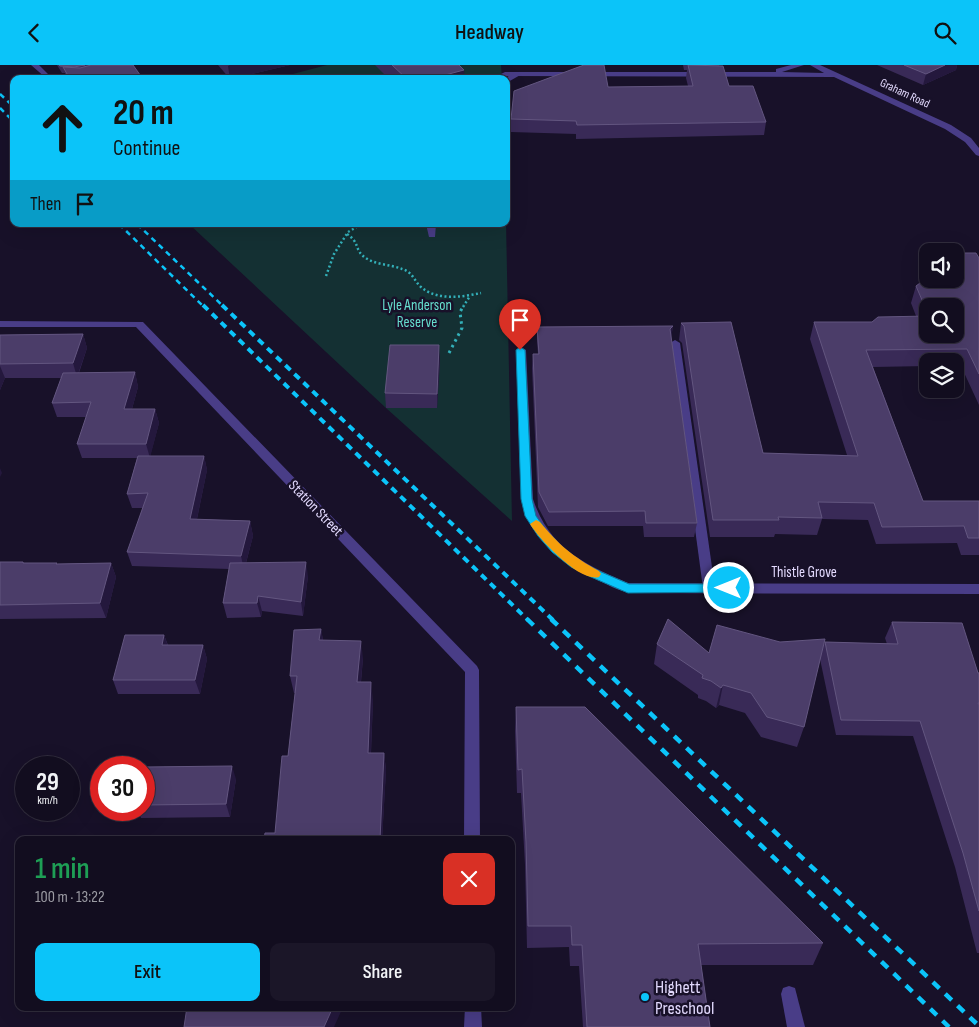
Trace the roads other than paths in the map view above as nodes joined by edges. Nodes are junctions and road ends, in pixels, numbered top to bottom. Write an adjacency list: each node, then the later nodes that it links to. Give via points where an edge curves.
1 (35, 65): 6 (street)
2 (800, 65): 5 (street)
3 (814, 65): 8 (street, Graham Road)
4 (94, 74): 7 (street)
5 (761, 74): 8 (street); 9 (street)
6 (45, 75)
7 (90, 75)
8 (836, 75): 10 (street, Graham Road, via 948,127)
9 (510, 76)
10 (977, 148)
11 (431, 227): 12 (street)
12 (432, 235)
13 (0, 324): 18 (street, Station Street, via 139,324 472,670)
14 (675, 343): 16 (street)
15 (520, 350): 16 (street, Thistle Grove, via 527,499 530,516 542,533 575,564 628,588)
16 (710, 588): 17 (street, Thistle Grove)
17 (979, 589)
18 (472, 836)
19 (789, 994): 22 (street)
20 (473, 1011): 21 (street)
21 (473, 1027)
22 (796, 1027)

